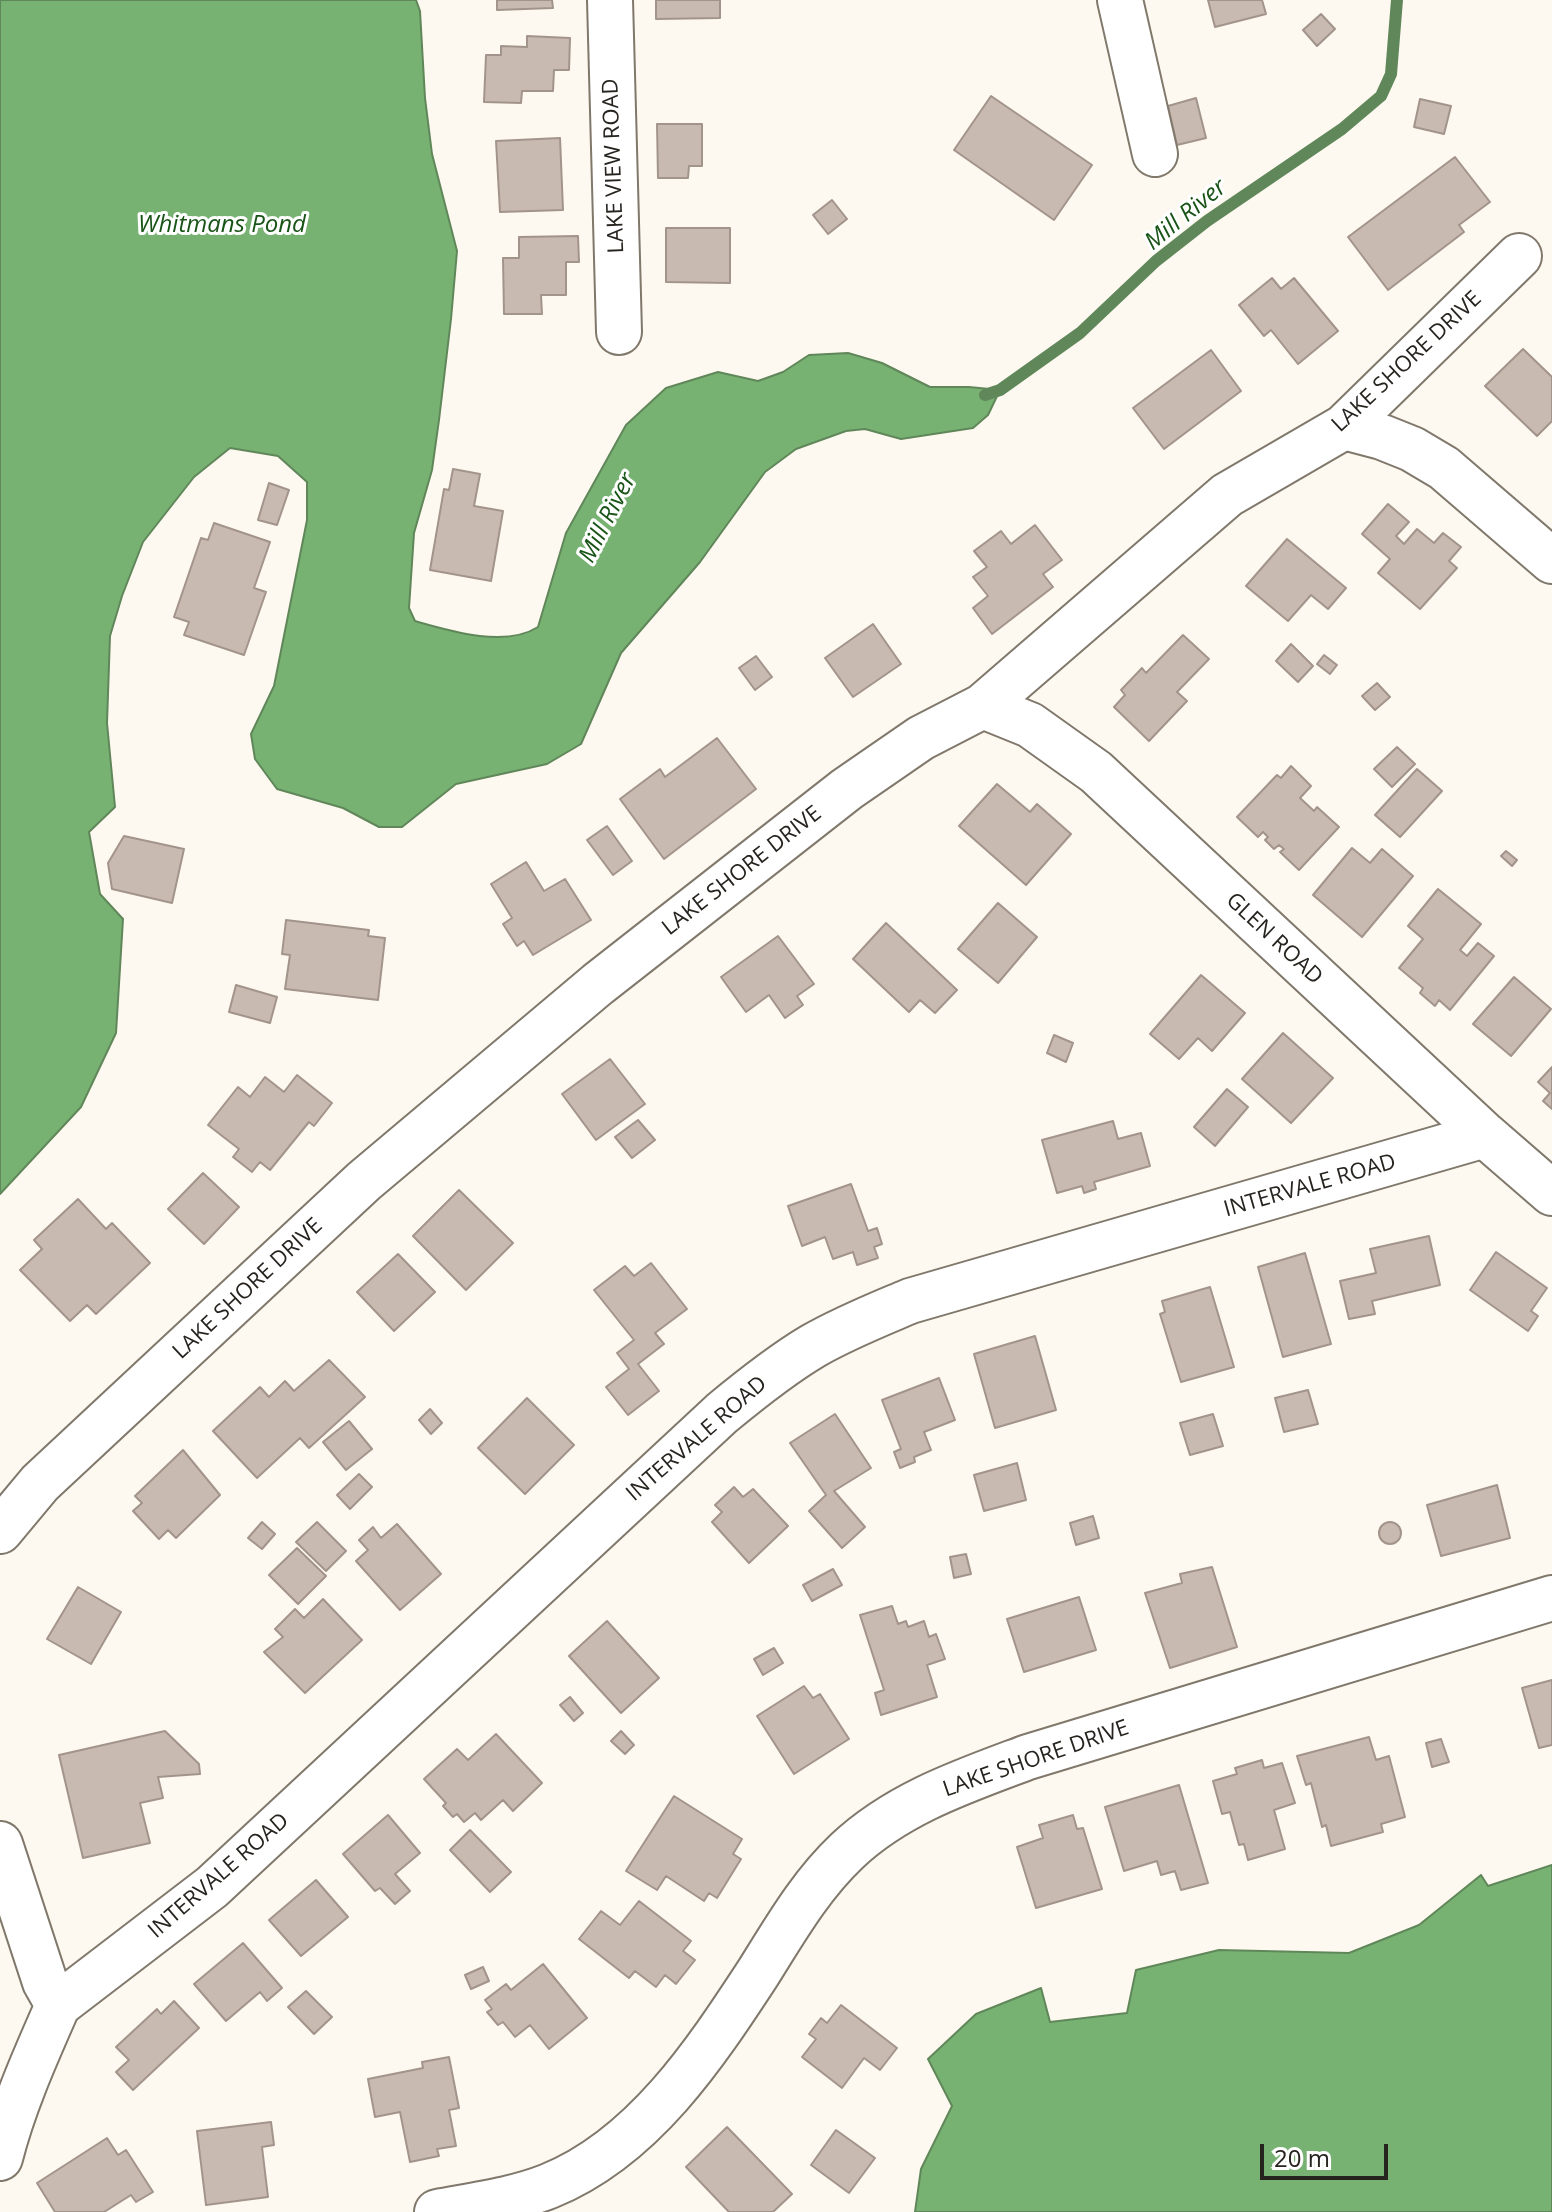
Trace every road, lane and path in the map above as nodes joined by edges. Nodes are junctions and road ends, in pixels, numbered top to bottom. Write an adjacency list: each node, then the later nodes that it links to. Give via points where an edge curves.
1 (610, 0): 5 (street, LAKE VIEW ROAD)
2 (1125, 20): 3 (street)
3 (1155, 154)
4 (1519, 256): 6 (street, LAKE SHORE DRIVE)
5 (619, 332)
6 (1344, 427): 7 (street, via 1412,449 1444,468); 8 (street, LAKE SHORE DRIVE, via 1227,495)
7 (1552, 561)
8 (983, 706): 9 (street, GLEN ROAD, via 1030,725 1096,772); 11 (street, LAKE SHORE DRIVE, via 921,738 847,789 442,1114 40,1483)
9 (1485, 1135): 10 (street, GLEN ROAD); 14 (street, INTERVALE ROAD, via 910,1301 812,1346 722,1413 212,1887)
10 (1552, 1193)
11 (0, 1531)
12 (1552, 1598): 16 (street, LAKE SHORE DRIVE, via 1028,1757 949,1786 896,1813 848,1850 811,1891 687,2071 615,2147 549,2186)
13 (0, 1844): 14 (street, via 45,1982)
14 (58, 2005): 15 (street)
15 (0, 2158)
16 (437, 2212)

